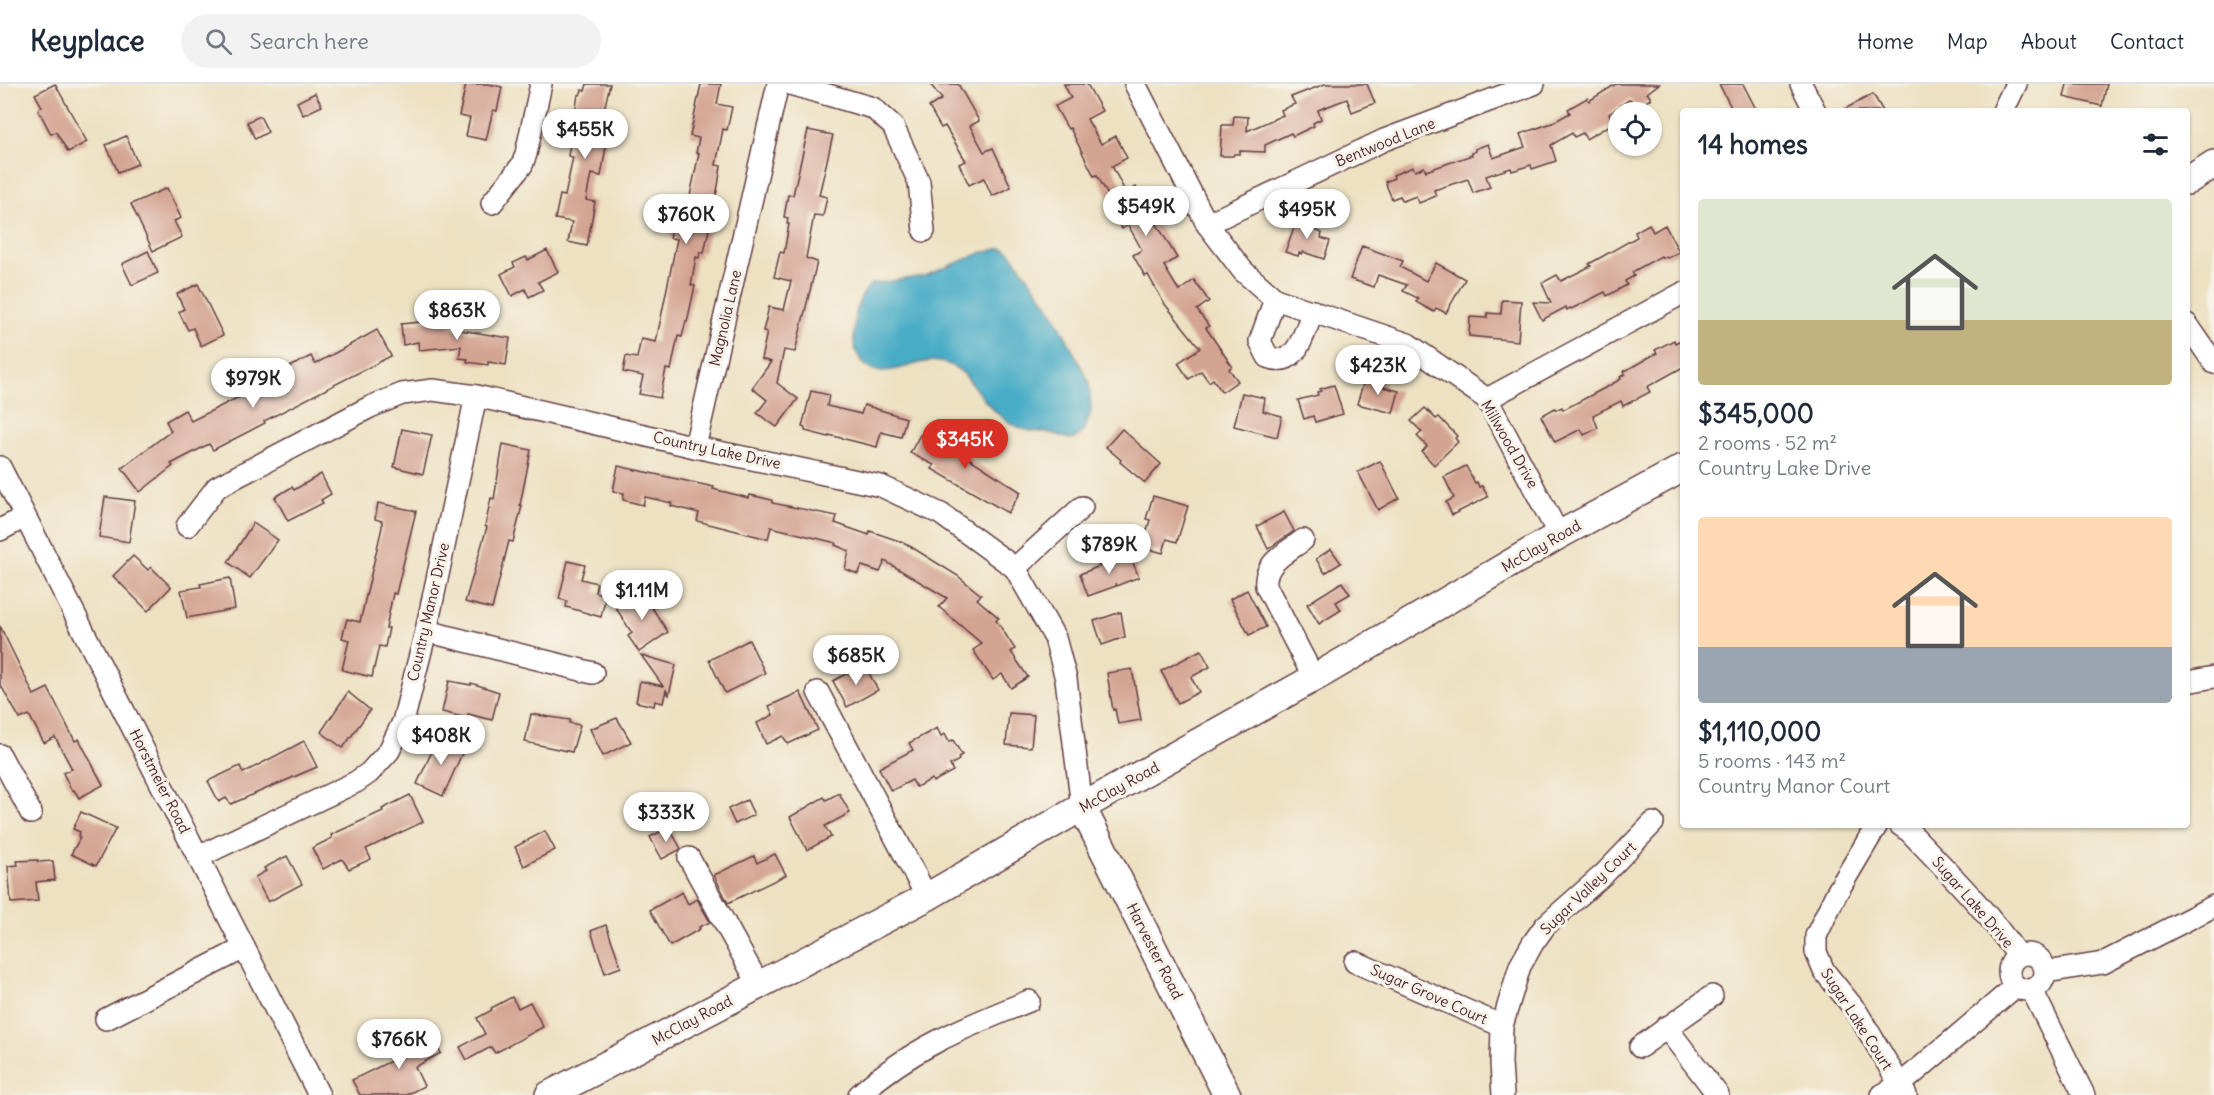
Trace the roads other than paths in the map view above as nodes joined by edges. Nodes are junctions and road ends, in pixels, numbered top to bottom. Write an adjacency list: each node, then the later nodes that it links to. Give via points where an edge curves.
1 (541, 84): 12 (street, via 522,165)
2 (778, 84): 22 (street, Magnolia Lane)
3 (790, 84): 14 (street, via 873,108 893,126 919,182)
4 (1135, 84): 13 (street, Millwood Drive)
5 (1534, 84): 13 (street, Bentwood Lane, via 1384,140)
6 (1801, 84): 8 (street)
7 (2016, 84): 9 (street)
8 (1813, 108)
9 (2004, 108)
10 (2214, 164): 11 (main road)
11 (2190, 179)
12 (492, 203)
13 (1207, 224): 16 (street, Millwood Drive, via 1243,272)
14 (924, 231)
15 (1680, 295): 21 (street)
16 (1275, 298): 17 (street, Millwood Drive); 17 (street, via 1260,341 1268,357 1277,361 1291,357)
17 (1313, 311): 21 (street, Millwood Drive, via 1408,344)
18 (2190, 328): 19 (street)
19 (2214, 363)
20 (476, 396): 22 (street, Country Lake Drive); 27 (street, Country Lake Drive, via 433,390 402,394 370,407 217,487); 32 (street, Country Manor Drive)
21 (1487, 399): 29 (street, Millwood Drive)
22 (695, 447): 31 (street, Country Lake Drive, via 881,486 941,514)
23 (0, 467): 26 (street, Horstmeier Road)
24 (1680, 470): 29 (main road, McClay Road)
25 (1082, 507): 31 (street)
26 (25, 517): 28 (street); 44 (street, Horstmeier Road)
27 (187, 526)
28 (0, 530)
29 (1559, 535): 35 (main road, McClay Road)
30 (1304, 540): 35 (street, via 1268,568 1265,577 1266,586)
31 (1015, 568): 39 (street, Country Lake Drive, via 1058,648 1066,679)
32 (426, 631): 33 (street); 44 (street, Country Manor Drive, via 403,722 389,751 369,772 356,782)
33 (593, 673)
34 (2214, 677): 36 (street)
35 (1314, 678): 39 (main road, McClay Road)
36 (2190, 681)
37 (818, 692): 46 (street)
38 (0, 754): 40 (street)
39 (1082, 807): 46 (main road, McClay Road); 64 (main road, Harvester Road)
40 (31, 813)
41 (1653, 824): 57 (street, Sugar Valley Court, via 1545,926 1520,966)
42 (1875, 828): 60 (street, Sugar Lake Court, via 1836,894 1816,936 1815,952 1824,971 1857,1012)
43 (1904, 828): 49 (street, Sugar Lake Drive, via 1967,891)
44 (198, 857): 48 (street, Horstmeier Road)
45 (689, 858): 52 (street)
46 (927, 897): 52 (main road, McClay Road)
47 (2214, 906): 51 (street, via 2103,963)
48 (244, 948): 56 (street); 61 (street, Horstmeier Road)
49 (2018, 956): 51 (street, via 2027,953 2038,957); 53 (street, via 2010,968 2011,980)
50 (1355, 962): 57 (street, Sugar Grove Court)
51 (2046, 972): 53 (street, via 2042,983)
52 (759, 985): 62 (main road, McClay Road)
53 (2024, 988): 60 (street); 67 (street)
54 (1712, 996): 58 (street)
55 (1029, 1002): 63 (street, via 961,1029 908,1056)
56 (106, 1019)
57 (1502, 1026): 65 (street, Sugar Valley Court)
58 (1666, 1027): 59 (street); 66 (street)
59 (1640, 1047)
60 (1896, 1092)
61 (320, 1095)
62 (549, 1095)
63 (859, 1095)
64 (1227, 1095)
65 (1503, 1095)
66 (1718, 1095)
67 (2084, 1095)

